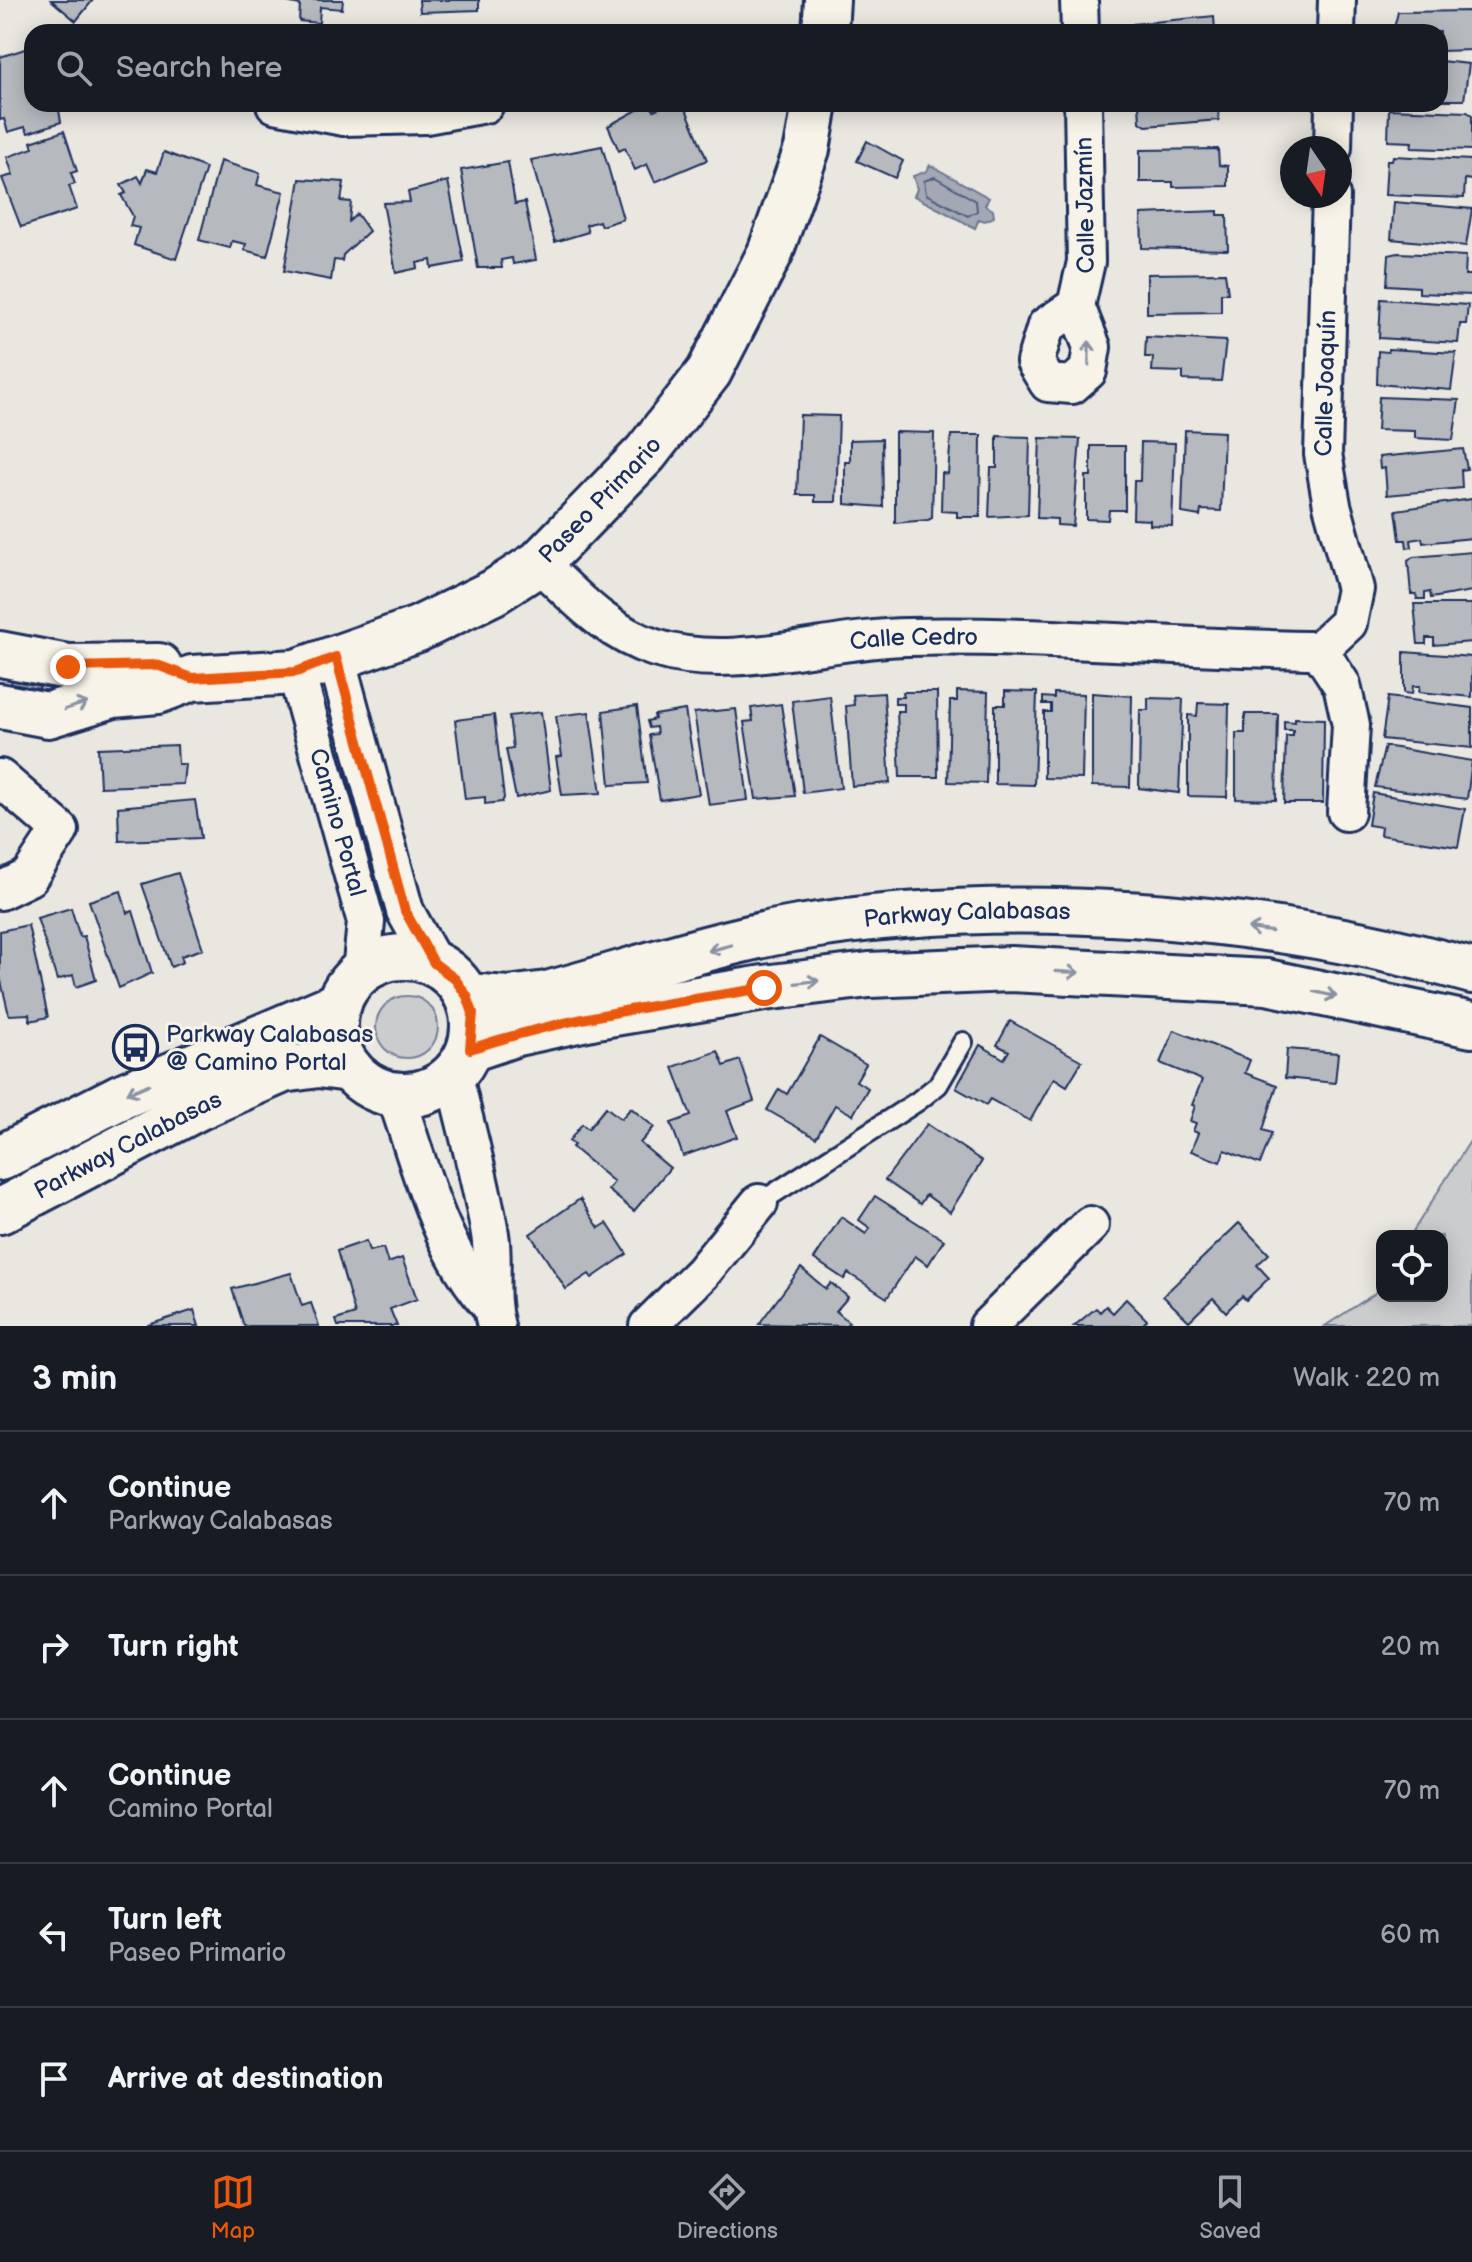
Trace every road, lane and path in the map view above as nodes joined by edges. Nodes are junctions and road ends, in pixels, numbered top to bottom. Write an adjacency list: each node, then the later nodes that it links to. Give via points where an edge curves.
1 (827, 0): 4 (street)
2 (1079, 0): 5 (street)
3 (1337, 0): 6 (street)
4 (826, 24)
5 (1080, 24)
6 (1336, 24)
7 (317, 112): 8 (street, via 344,117)
8 (442, 112)
9 (814, 112): 15 (street, Paseo Primario, via 807,149 770,253 709,372 646,453)
10 (1083, 112): 14 (street, Calle Jazmín, via 1086,262)
11 (1334, 112): 12 (street)
12 (1333, 136)
13 (1331, 208): 16 (street, Calle Joaquín, via 1323,454 1355,589 1348,623)
14 (1076, 306)
15 (539, 563): 16 (street, Calle Cedro, via 604,624 654,648 691,656 904,637 1051,637); 18 (street, Paseo Primario, via 418,629)
16 (1319, 650): 23 (street, via 1342,685 1351,725)
17 (0, 654): 20 (street, Paseo Primario, via 68,667 157,665)
18 (336, 657): 19 (street, Paseo Primario); 25 (street, Camino Portal, via 405,911)
19 (296, 672): 20 (street, Paseo Primario); 27 (street, Camino Portal, via 366,922)
20 (192, 678): 21 (street, Paseo Primario, one-way to 20, via 48,715 113,695 158,691)
21 (0, 706)
22 (0, 778): 24 (street, via 60,830 29,877)
23 (1346, 812)
24 (0, 891)
25 (434, 963): 27 (street, via 397,958 378,962); 28 (street)
26 (1472, 971): 28 (street, Parkway Calabasas, one-way to 28, via 1337,941 1213,923 1074,911 967,910 790,930 547,994 508,999)
27 (350, 988): 32 (street, via 335,1027); 34 (street, Parkway Calabasas, one-way to 34)
28 (467, 996): 31 (street, via 473,1013)
29 (1472, 1025): 31 (street, one-way to 29, via 517,1033 596,1016 869,975 1011,969 1267,982)
30 (963, 1042): 37 (lane, via 938,1085 918,1101)
31 (462, 1062): 33 (street, via 424,1092); 35 (street)
32 (350, 1069): 33 (street, via 365,1083); 38 (street, Parkway Calabasas, via 318,1065 283,1070 199,1107)
33 (395, 1094): 36 (street)
34 (0, 1158)
35 (478, 1183): 36 (street, via 458,1202); 40 (street, via 494,1268)
36 (432, 1198): 40 (street, via 465,1277)
37 (759, 1203): 41 (street, via 702,1273)
38 (0, 1211)
39 (1090, 1225): 42 (street)
40 (492, 1315)
41 (648, 1326)
42 (988, 1326)

